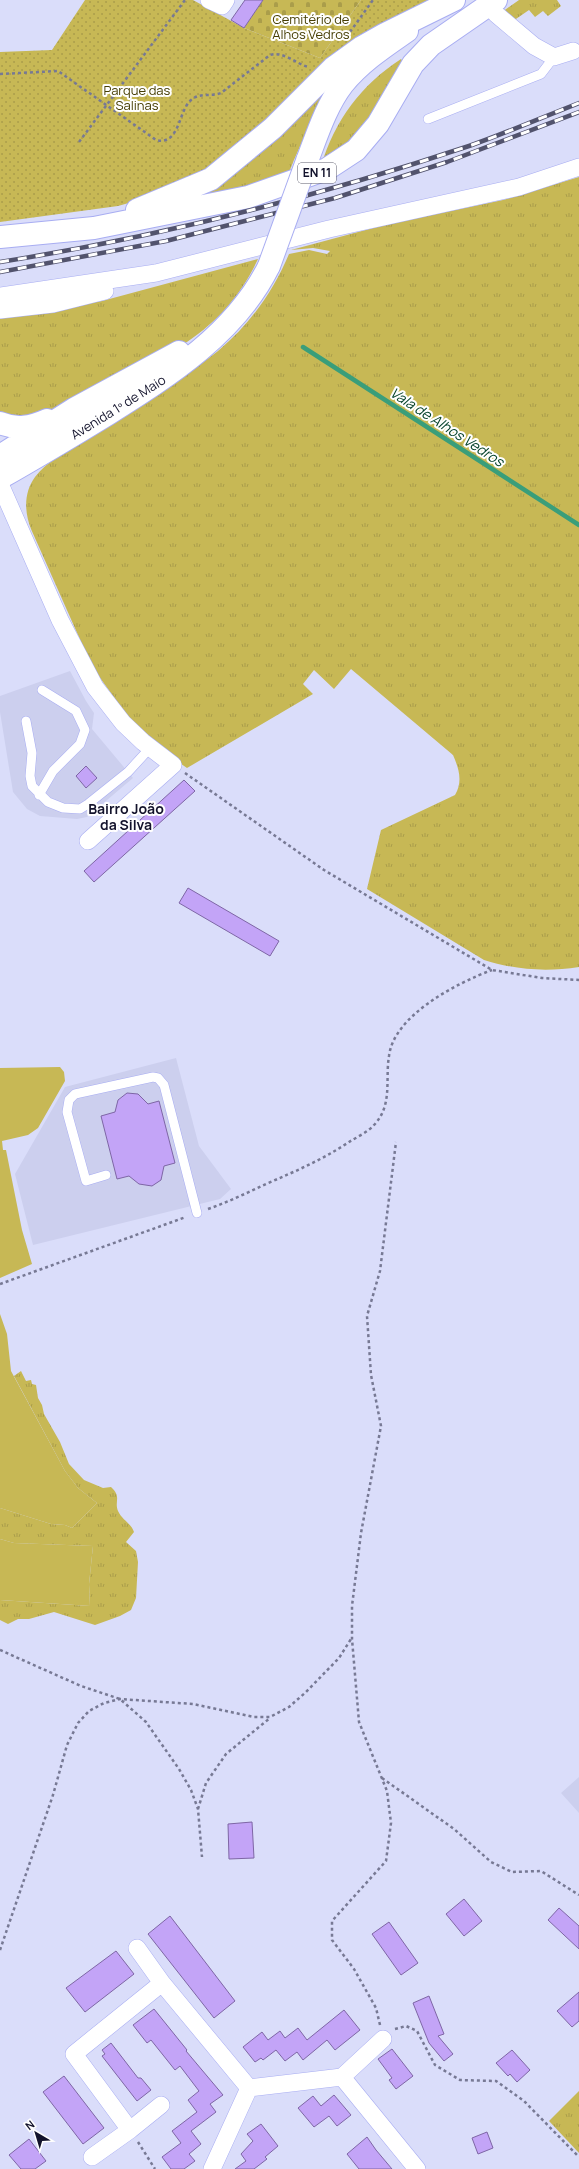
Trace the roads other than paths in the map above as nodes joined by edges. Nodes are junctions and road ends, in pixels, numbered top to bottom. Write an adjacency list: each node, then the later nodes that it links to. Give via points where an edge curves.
1 (209, 0): 2 (street, via 222,6)
2 (226, 0)
3 (454, 0): 5 (main road, EN 11)
4 (490, 9): 7 (street, via 534,46); 9 (main road, via 443,28 413,44 376,69 348,96); 11 (main road, EN 11, via 431,45 413,64 378,124 356,150 327,169 248,197)
5 (435, 10): 9 (main road, via 360,66 343,84); 11 (main road, EN 11, via 362,47 333,68 273,128 211,179)
6 (577, 49): 7 (street)
7 (554, 57): 8 (lane, via 541,74)
8 (428, 119)
9 (317, 134): 16 (main road, Avenida 1º de Maio, bridge, via 269,266 254,294)
10 (579, 168): 13 (street, via 519,187 336,227)
11 (94, 228): 12 (main road, EN 11)
12 (0, 237)
13 (198, 264): 14 (street, via 126,279); 15 (street, via 82,297 32,307)
14 (0, 296)
15 (0, 310)
16 (228, 324): 17 (main road, Avenida 1º de Maio); 20 (main road, Avenida 1º de Maio, via 188,361 147,389 44,454)
17 (74, 409): 18 (main road, via 32,426 18,428); 19 (main road, Avenida 1º de Maio)
18 (0, 423)
19 (0, 456)
20 (0, 478)
21 (0, 484): 23 (street)
22 (0, 513): 23 (street)
23 (22, 534): 26 (street, via 60,620 95,687 123,724)
24 (42, 690): 27 (lane, via 76,711 85,730 80,744 53,771)
25 (26, 721): 27 (lane, via 32,753 30,776 32,786)
26 (150, 748): 27 (lane, via 128,772 80,809 63,808 48,802); 28 (street, via 173,765)
27 (39, 794)
28 (88, 841)
29 (106, 1175): 30 (lane, via 86,1181 67,1112 70,1100 76,1094 152,1077 158,1078 164,1085)
30 (198, 1213)
31 (137, 1948): 32 (street)
32 (162, 1983): 35 (street); 37 (street, via 74,2054)
33 (383, 2039): 34 (street)
34 (342, 2077): 35 (street); 40 (street)
35 (249, 2088): 39 (street)
36 (161, 2105): 37 (street)
37 (130, 2130): 38 (street)
38 (92, 2156)
39 (212, 2169)
40 (417, 2169)

